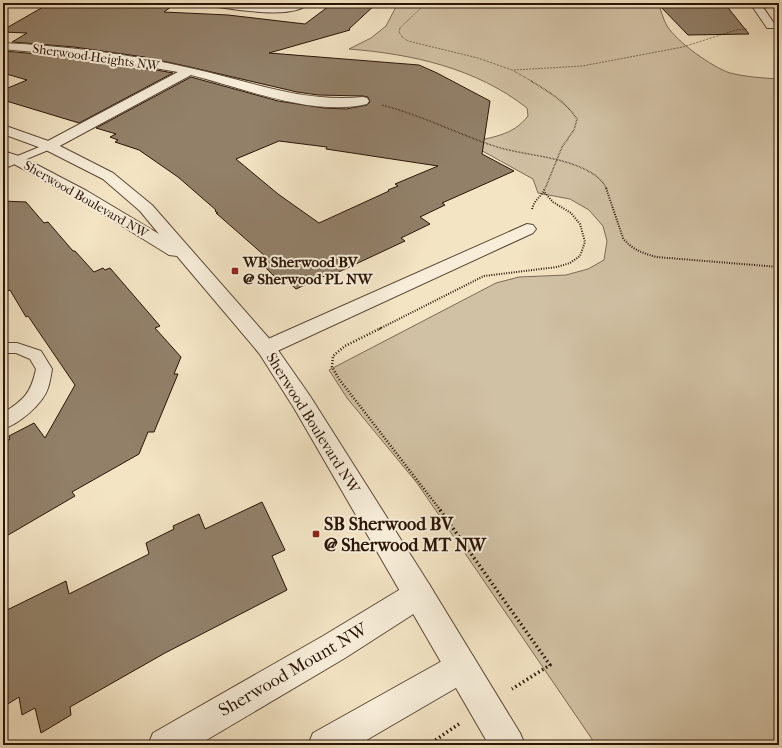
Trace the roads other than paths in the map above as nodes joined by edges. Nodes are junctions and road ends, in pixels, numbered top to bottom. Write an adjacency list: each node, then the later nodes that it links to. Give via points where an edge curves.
1 (209, 3): 2 (street, via 266,10 288,10)
2 (304, 3)
3 (755, 3): 4 (street)
4 (771, 26)
5 (3, 46): 6 (street, Sherwood Heights NW, via 79,52)
6 (190, 71): 7 (street, Sherwood Heights NW, via 306,100 341,103); 9 (street, Sherwood Heights NW)
7 (363, 100)
8 (3, 129): 9 (street, Sherwood Boulevard NW)
9 (49, 146): 10 (lane); 12 (street, Sherwood Boulevard NW, via 108,176 146,208)
10 (8, 160): 12 (street, Sherwood Boulevard NW, via 81,194)
11 (527, 229): 14 (street)
12 (188, 258): 14 (street, Sherwood Boulevard NW)
13 (3, 348): 15 (lane, via 17,348 36,355 44,369 40,388 24,408)
14 (266, 348): 16 (street, Sherwood Boulevard NW, via 302,402)
15 (3, 422)
16 (419, 594): 17 (street, Sherwood Boulevard NW); 18 (street, Sherwood Mount NW, via 334,648)
17 (462, 668): 19 (street); 20 (street, Sherwood Boulevard NW)
18 (166, 745)
19 (325, 745)
20 (508, 745)

